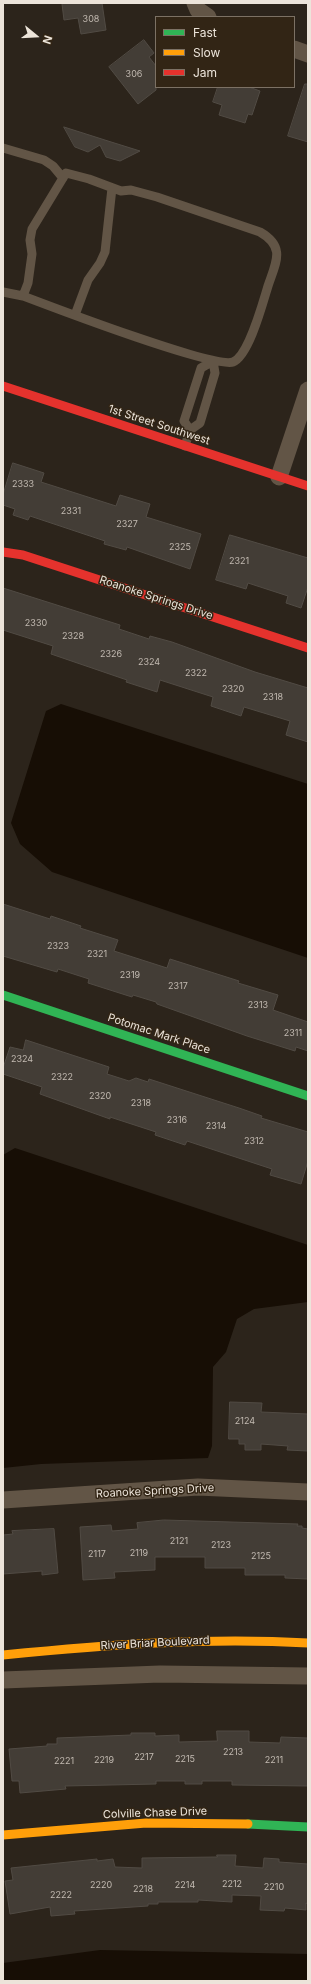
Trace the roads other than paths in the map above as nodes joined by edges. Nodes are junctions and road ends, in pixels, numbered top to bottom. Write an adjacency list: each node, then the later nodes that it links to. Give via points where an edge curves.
1 (195, 3): 2 (street, via 198,10)
2 (207, 16)
3 (295, 49): 4 (street)
4 (308, 54)
5 (3, 148): 6 (lane, via 44,160)
6 (63, 178): 7 (lane, via 66,174); 9 (lane, via 32,229 32,254 28,283)
7 (112, 188): 10 (lane, via 105,252 88,280); 11 (lane, via 121,191 132,190 156,197 260,232 272,239 278,251 276,264 252,336 240,358 233,362)
8 (3, 292): 9 (lane)
9 (23, 296): 10 (lane)
10 (75, 315): 11 (lane, via 134,337)
11 (213, 361): 14 (lane, via 216,373 200,423); 14 (lane, via 201,368 184,421)
12 (3, 386): 15 (street, 1st Street Southwest)
13 (308, 390): 16 (street)
14 (190, 430): 15 (lane)
15 (185, 446): 16 (street, 1st Street Southwest)
16 (279, 476): 17 (street, 1st Street Southwest)
17 (308, 486)
18 (3, 552): 19 (street, Roanoke Springs Drive, via 24,555)
19 (308, 648)
20 (3, 995): 21 (street, Potomac Mark Place)
21 (308, 1096)
22 (308, 1492): 23 (street, Roanoke Springs Drive, via 198,1487)
23 (3, 1500)
24 (308, 1644): 25 (street, River Briar Boulevard, via 214,1640 110,1644)
25 (3, 1655)
26 (308, 1676): 27 (street, via 160,1674)
27 (3, 1680)
28 (308, 1827): 29 (street, Colville Chase Drive, via 146,1823)
29 (3, 1835)

